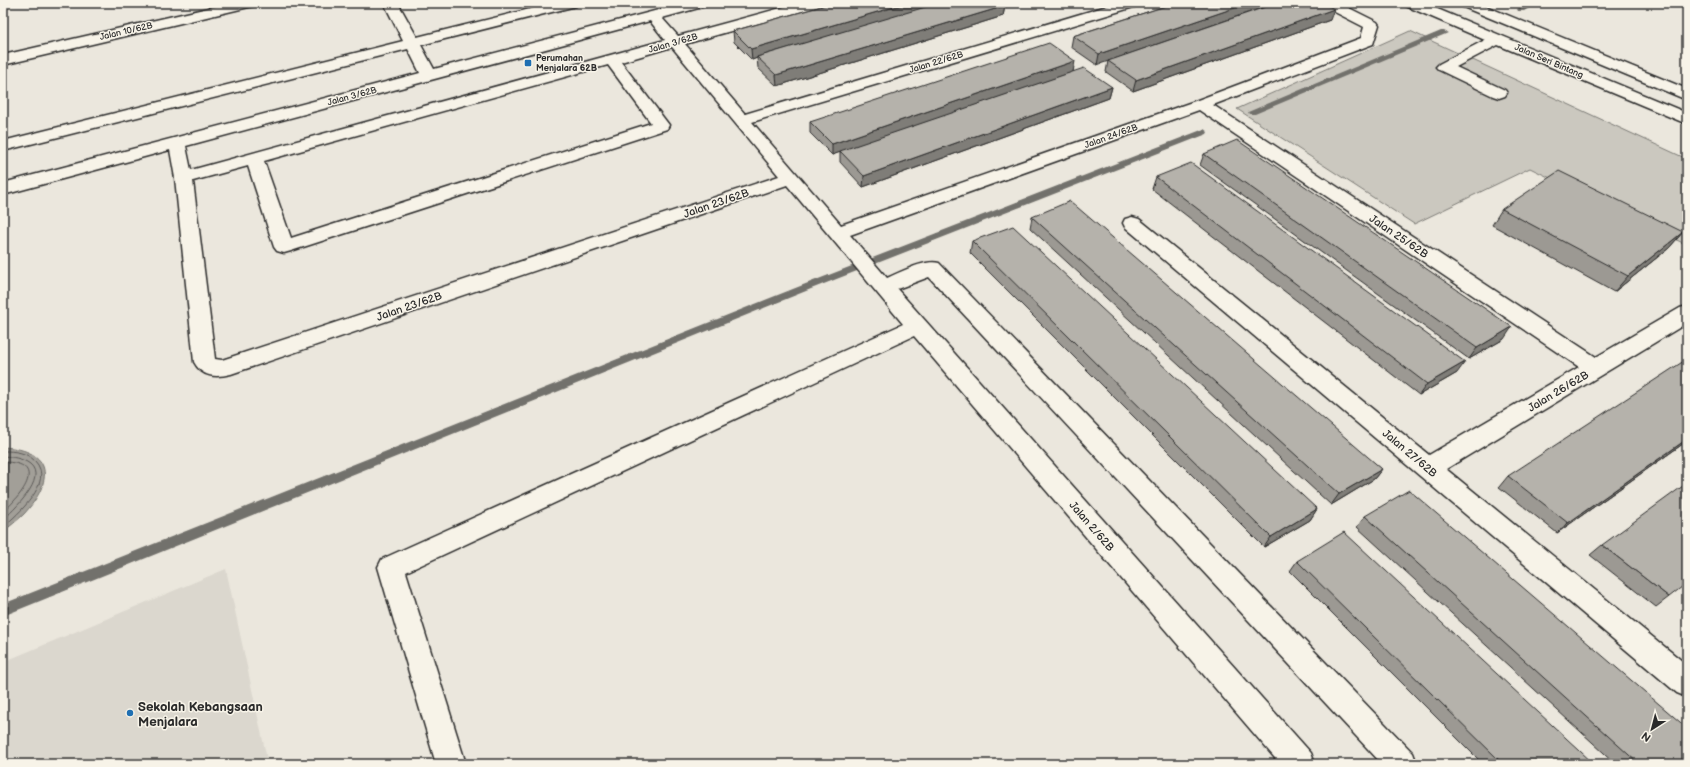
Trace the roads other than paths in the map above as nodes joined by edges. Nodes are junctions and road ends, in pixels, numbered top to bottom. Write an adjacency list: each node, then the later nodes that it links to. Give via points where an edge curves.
1 (249, 3): 14 (street, Jalan 10/62B)
2 (391, 3): 12 (street)
3 (571, 3): 12 (street)
4 (701, 3): 10 (street, Jalan 3/62B)
5 (815, 3): 13 (street, Jalan 3/62B)
6 (1132, 3): 21 (street, Jalan 22/62B)
7 (1328, 3): 19 (street, Jalan 24/62B, via 1372,24 1368,41)
8 (1411, 3): 11 (street, Jalan Seri Bintang)
9 (1466, 3): 18 (street, Jalan Seri Bintang)
10 (653, 16): 13 (street, Jalan 2/62B); 16 (street, Jalan 3/62B)
11 (1498, 40): 17 (street, via 1444,67); 20 (street, Jalan Seri Bintang)
12 (413, 43): 16 (street); 23 (street)
13 (676, 43): 15 (street, Jalan 3/62B); 21 (street, Jalan 2/62B)
14 (3, 60)
15 (612, 60): 24 (street, Jalan 3/62B); 24 (street, via 661,125 284,247)
16 (429, 75): 22 (street, Jalan 3/62B)
17 (1499, 93)
18 (1687, 95)
19 (1201, 104): 29 (street, Jalan 24/62B); 33 (street, Jalan 25/62B)
20 (1687, 118)
21 (741, 120): 26 (street, Jalan 2/62B)
22 (177, 143): 25 (street, Jalan 23/62B); 27 (street, Jalan 3/62B)
23 (3, 146)
24 (254, 158): 25 (street, Jalan 3/62B)
25 (184, 178): 26 (street, Jalan 23/62B, via 205,362 211,368 223,368)
26 (790, 178): 29 (street, Jalan 2/62B)
27 (3, 189)
28 (1132, 223): 34 (street, Jalan 27/62B)
29 (837, 233): 30 (street, Jalan 2/62B)
30 (883, 287): 32 (street, Jalan 2/62B); 38 (street, via 932,268)
31 (1687, 313): 33 (street, Jalan 26/62B)
32 (917, 326): 36 (street, via 391,567); 37 (street, Jalan 2/62B)
33 (1596, 368): 34 (street, Jalan 26/62B)
34 (1428, 468): 35 (street, Jalan 27/62B)
35 (1687, 683)
36 (451, 764)
37 (1300, 764)
38 (1402, 764)

